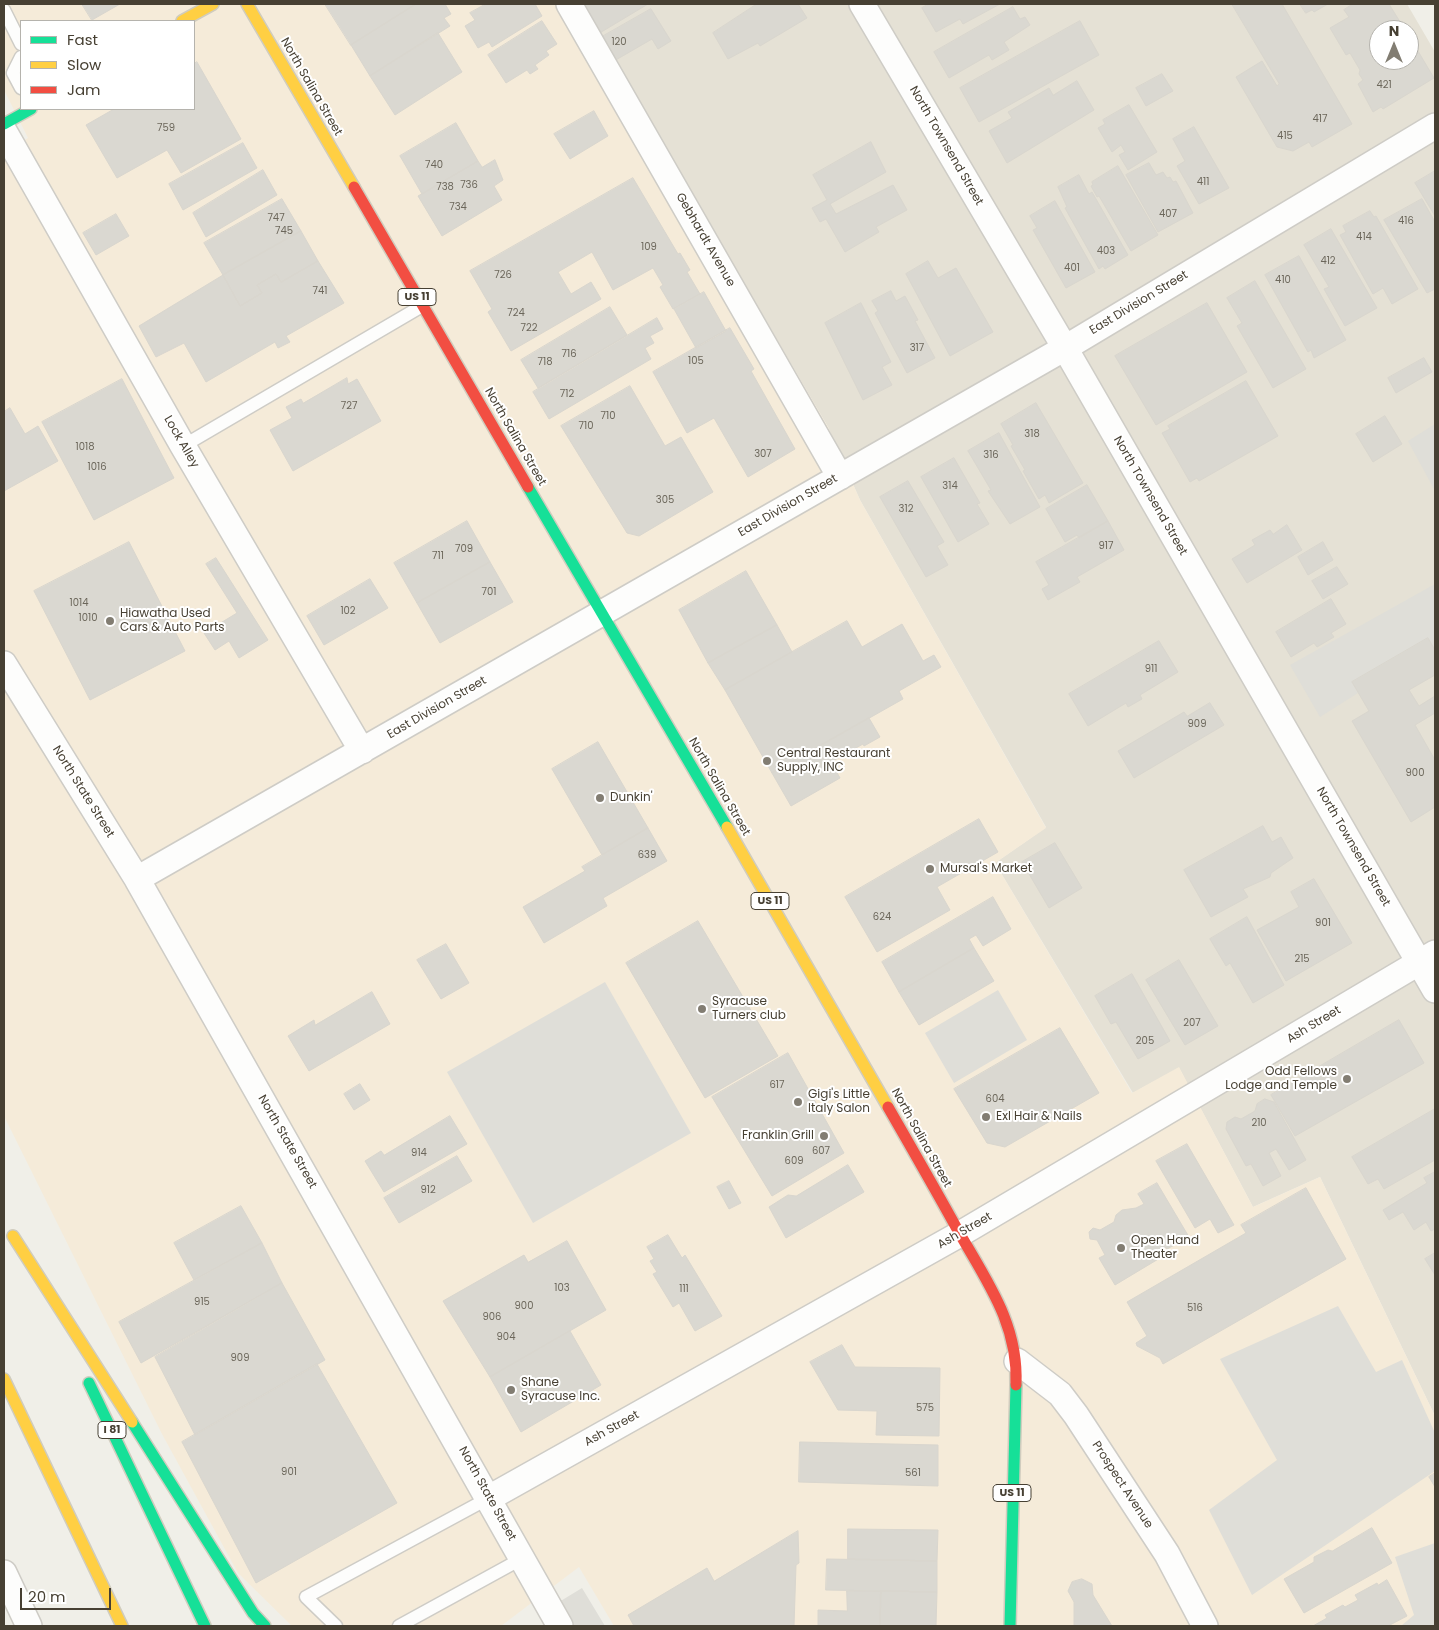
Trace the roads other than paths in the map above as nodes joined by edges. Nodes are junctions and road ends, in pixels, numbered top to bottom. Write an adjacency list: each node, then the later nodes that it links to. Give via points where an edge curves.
1 (213, 4): 6 (main road)
2 (248, 4): 14 (main road, North Salina Street / US 11)
3 (569, 4): 17 (street, Gebhardt Avenue)
4 (862, 4): 15 (street, North Townsend Street)
5 (4, 10): 7 (lane)
6 (184, 20)
7 (20, 42)
8 (20, 59): 9 (lane, via 14,73)
9 (20, 86)
10 (28, 110): 11 (main road)
11 (4, 124)
12 (1435, 126): 15 (street, East Division Street)
13 (4, 131): 16 (street, Lock Alley)
14 (422, 306): 16 (lane); 18 (main road, North Salina Street / US 11)
15 (1065, 348): 17 (street, East Division Street); 22 (street, North Townsend Street)
16 (183, 446): 20 (street, Lock Alley)
17 (840, 477): 18 (street, East Division Street)
18 (602, 613): 20 (street, East Division Street); 25 (main road, North Salina Street / US 11)
19 (4, 664): 21 (street, North State Street)
20 (362, 751): 21 (street, East Division Street)
21 (137, 879): 32 (street, North State Street)
22 (1427, 958): 23 (street, North Townsend Street); 25 (street, Ash Street)
23 (1435, 990)
24 (7, 1223): 26 (main road)
25 (960, 1234): 28 (main road, North Salina Street / US 11, via 994,1292 1006,1319); 32 (street, Ash Street)
26 (13, 1236): 27 (main road); 39 (main road, via 253,1613)
27 (72, 1351)
28 (1017, 1361): 43 (main road, North Salina Street / US 11); 44 (street, Prospect Avenue, via 1060,1394 1076,1415 1167,1554)
29 (81, 1369): 38 (main road, I 81)
30 (4, 1379): 33 (main road)
31 (24, 1448): 33 (main road)
32 (489, 1498): 34 (street, North State Street); 40 (lane, via 306,1597)
33 (85, 1544): 37 (main road)
34 (523, 1558): 41 (lane); 42 (street, North State Street)
35 (4, 1573): 36 (street)
36 (29, 1626)
37 (122, 1626)
38 (205, 1626)
39 (265, 1626)
40 (336, 1626)
41 (399, 1626)
42 (560, 1626)
43 (1010, 1626)
44 (1206, 1626)

